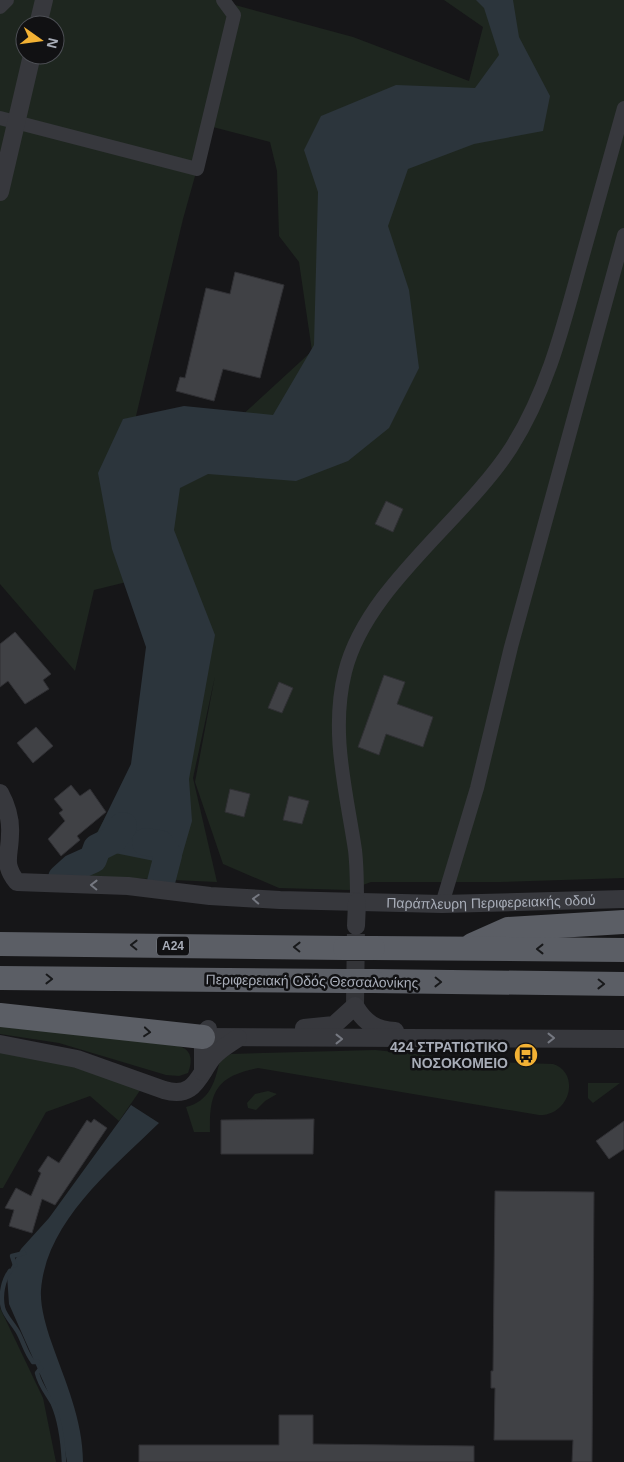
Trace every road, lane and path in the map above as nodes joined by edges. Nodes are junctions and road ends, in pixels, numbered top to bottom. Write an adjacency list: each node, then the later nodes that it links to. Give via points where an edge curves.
1 (7, 0): 4 (street)
2 (44, 0): 5 (street)
3 (223, 0): 8 (street, via 234,16 197,169)
4 (0, 7)
5 (40, 15)
6 (28, 65): 8 (street)
7 (624, 108): 13 (street, via 555,355 528,418 492,473 379,602 354,644 340,696 337,723 355,852)
8 (8, 121): 9 (street)
9 (0, 192)
10 (624, 235): 14 (street, via 511,647 477,788)
11 (0, 793): 13 (street, Παράπλευρη Περιφερειακής οδού, one-way to 11, via 244,899 128,886 17,882 7,863 10,823 7,806)
12 (624, 899): 14 (street, Παράπλευρη Περιφερειακής οδού)
13 (357, 902): 14 (street, Παράπλευρη Περιφερειακής οδού); 16 (street)
14 (442, 904)
15 (624, 922): 18 (highway, via 508,929)
16 (356, 926)
17 (0, 944): 18 (highway, Α24, one-way to 17, bridge)
18 (465, 948): 19 (highway, Α24, one-way to 18)
19 (624, 950)
20 (0, 978): 21 (highway, Περιφερειακή Οδός Θεσσαλονίκης, one-way to 21, bridge)
21 (624, 984)
22 (0, 1015): 23 (highway, one-way to 23)
23 (203, 1037): 24 (street); 25 (street, via 207,1029 226,1026 328,1026 340,1022 355,1006 365,1020 382,1030 464,1033); 28 (street)
24 (238, 1038): 25 (street, one-way to 25); 28 (street, via 217,1053)
25 (502, 1039): 26 (street, one-way to 26)
26 (624, 1039)
27 (0, 1044): 28 (street, via 77,1059 171,1092 187,1090)
28 (203, 1072)

